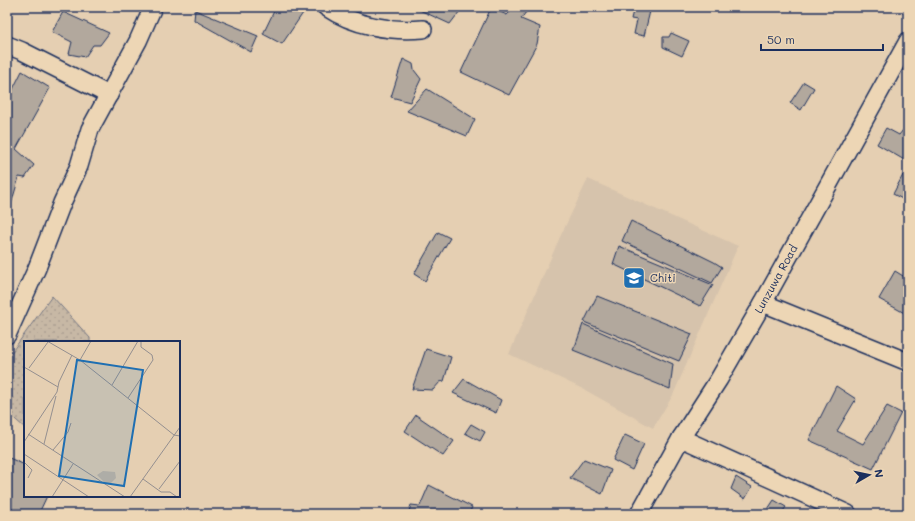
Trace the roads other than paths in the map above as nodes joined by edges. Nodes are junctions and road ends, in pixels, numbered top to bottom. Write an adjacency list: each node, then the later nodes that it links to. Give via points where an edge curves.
1 (153, 7): 6 (street)
2 (326, 7): 3 (street, via 348,18 376,27)
3 (423, 29)
4 (908, 41): 7 (street, Lunzuwa Road)
5 (7, 45): 6 (street)
6 (109, 95): 8 (street, via 90,129 79,166)
7 (763, 302): 9 (street); 10 (street, Lunzuwa Road, via 719,379)
8 (7, 335)
9 (908, 362)
10 (681, 438): 11 (street, Lunzuwa Road); 12 (street)
11 (639, 514)
12 (848, 514)

